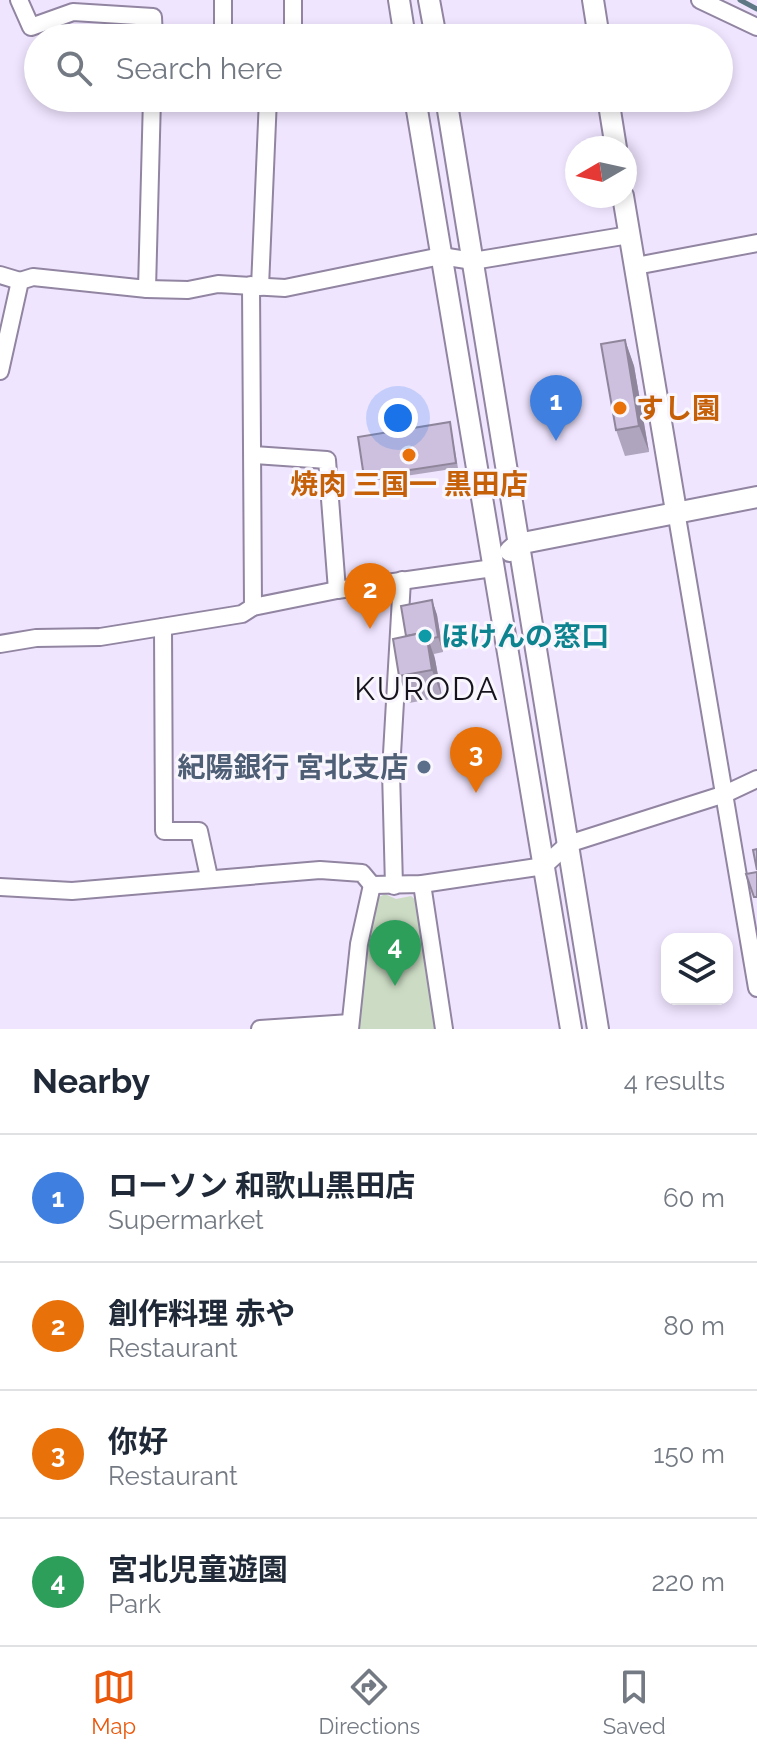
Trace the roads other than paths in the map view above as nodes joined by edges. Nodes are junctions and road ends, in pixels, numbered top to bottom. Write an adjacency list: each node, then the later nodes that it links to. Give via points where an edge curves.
1 (19, 0): 9 (street)
2 (223, 0): 12 (street)
3 (293, 0): 13 (street)
4 (399, 0): 14 (street)
5 (429, 0): 15 (street)
6 (593, 0): 16 (street)
7 (700, 0): 8 (street)
8 (730, 5): 17 (street)
9 (30, 24)
10 (39, 24): 11 (street, via 73,12 153,17)
11 (153, 24)
12 (223, 24)
13 (293, 24)
14 (403, 24)
15 (433, 24)
16 (597, 24)
17 (757, 27)
18 (152, 112): 33 (street)
19 (267, 112): 32 (street)
20 (417, 112): 27 (street)
21 (448, 112): 28 (street)
22 (610, 112): 23 (street)
23 (614, 136)
24 (625, 208): 25 (street)
25 (629, 235): 28 (street); 29 (street)
26 (757, 243): 29 (street)
27 (441, 256): 28 (street); 32 (street, via 285,288); 39 (street)
28 (473, 261): 38 (street)
29 (636, 266): 37 (street)
30 (0, 275): 31 (street)
31 (20, 281): 33 (street, via 33,277); 34 (street)
32 (256, 286): 33 (street); 35 (street)
33 (147, 289)
34 (0, 371)
35 (253, 455): 41 (street, via 327,460); 42 (street)
36 (757, 497): 37 (street)
37 (676, 511): 38 (street); 46 (street)
38 (518, 544): 39 (street); 47 (street)
39 (493, 568): 40 (street); 48 (street)
40 (402, 580): 41 (street); 52 (street, via 391,771)
41 (337, 590): 42 (street)
42 (253, 607): 43 (street, via 242,614)
43 (163, 627): 44 (street); 49 (street, via 164,831 199,831)
44 (0, 644)
45 (757, 779): 46 (street)
46 (725, 794): 47 (street); 54 (street)
47 (568, 844): 48 (street); 59 (street)
48 (544, 866): 50 (street); 58 (street)
49 (209, 877): 51 (street, via 320,870 362,873); 53 (street, via 72,891)
50 (422, 884): 52 (street); 57 (street)
51 (372, 885): 52 (street); 55 (street)
52 (394, 886)
53 (0, 887)
54 (757, 988)
55 (350, 1026): 56 (street)
56 (260, 1029)
57 (444, 1029)
58 (571, 1029)
59 (598, 1029)

